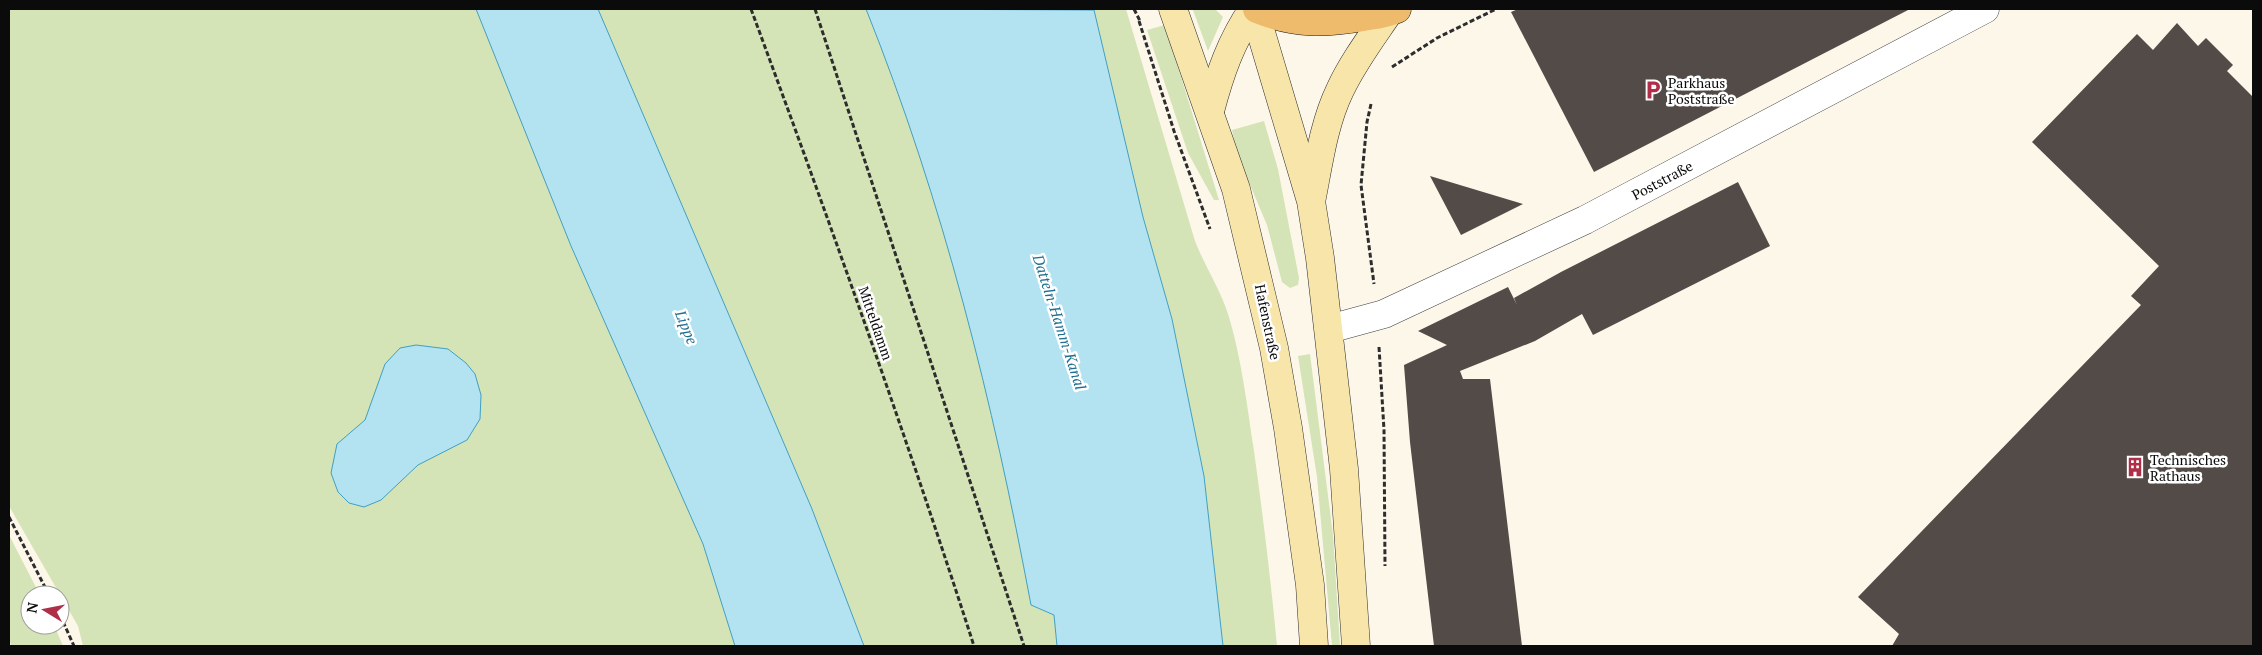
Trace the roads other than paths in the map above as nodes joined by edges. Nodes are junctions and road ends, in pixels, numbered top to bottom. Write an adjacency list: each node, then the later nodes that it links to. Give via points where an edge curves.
1 (1173, 9): 5 (main road, Hafenstraße)
2 (1255, 9): 4 (main road, via 1310,23 1346,20); 5 (main road, via 1238,31); 6 (main road)
3 (1985, 9): 7 (street, Poststraße, via 1585,220 1376,316)
4 (1393, 10): 6 (main road, via 1363,50 1334,104)
5 (1210, 110): 8 (main road, Hafenstraße, via 1236,189 1274,348 1310,585)
6 (1311, 201): 7 (main road)
7 (1329, 328): 9 (main road, via 1344,469)
8 (1314, 646)
9 (1356, 646)

